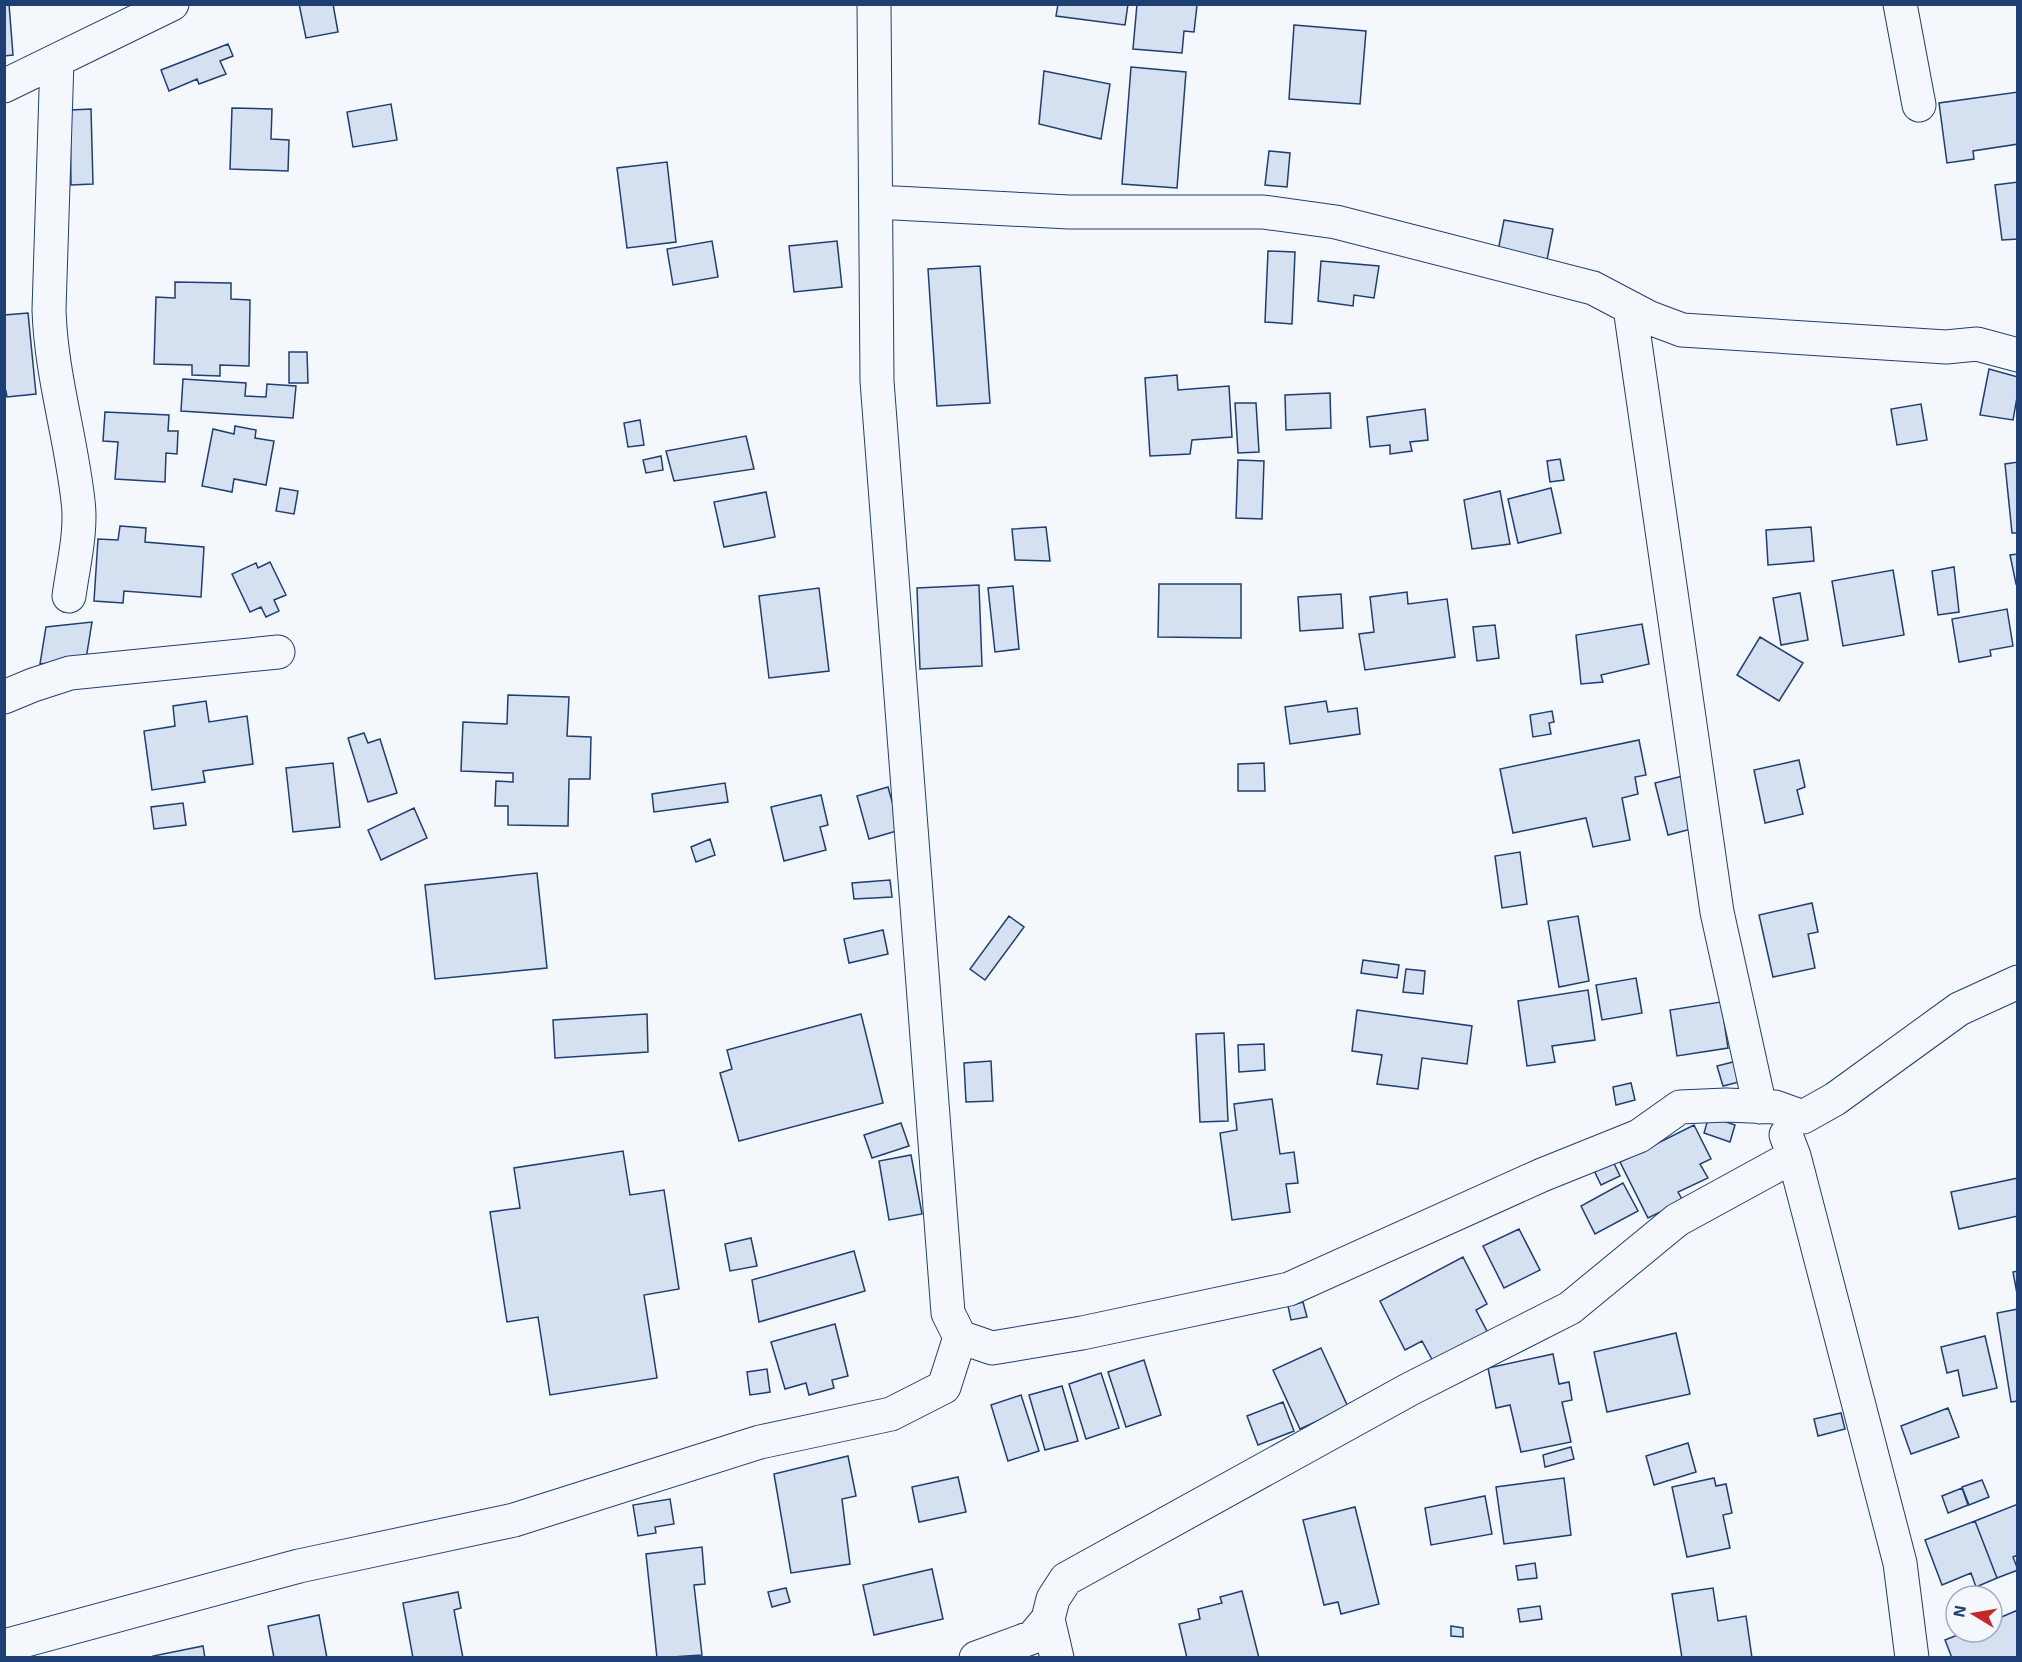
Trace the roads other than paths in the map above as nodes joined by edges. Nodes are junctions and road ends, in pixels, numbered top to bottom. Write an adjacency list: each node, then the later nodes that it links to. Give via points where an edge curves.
1 (172, 4): 4 (street)
2 (874, 4): 7 (street)
3 (1900, 4): 6 (street)
4 (57, 60): 5 (street); 10 (street, via 49,310 50,338 78,503)
5 (4, 86)
6 (1919, 105)
7 (876, 202): 8 (street, via 1069,212 1263,212 1336,222 1593,288); 16 (street, via 877,381 948,1312)
8 (1630, 308): 9 (street, via 1682,330 1946,347 1977,344); 14 (street, via 1717,912)
9 (2018, 355)
10 (69, 596)
11 (278, 652): 12 (street, via 70,673)
12 (4, 697)
13 (2018, 982): 14 (street, via 1959,1009 1835,1099 1803,1117)
14 (1768, 1107): 15 (street); 16 (street, via 1680,1107 1639,1136 1542,1175 1289,1289 992,1348)
15 (1794, 1156): 17 (street, via 1677,1220 1570,1308 1410,1389 1066,1579 1053,1599); 21 (street, via 1900,1563)
16 (960, 1337): 18 (street, via 944,1388 891,1414 759,1442 514,1520 299,1566)
17 (1048, 1620): 19 (street, via 1033,1637); 20 (street)
18 (4, 1646)
19 (976, 1658)
20 (1057, 1658)
21 (1912, 1658)

